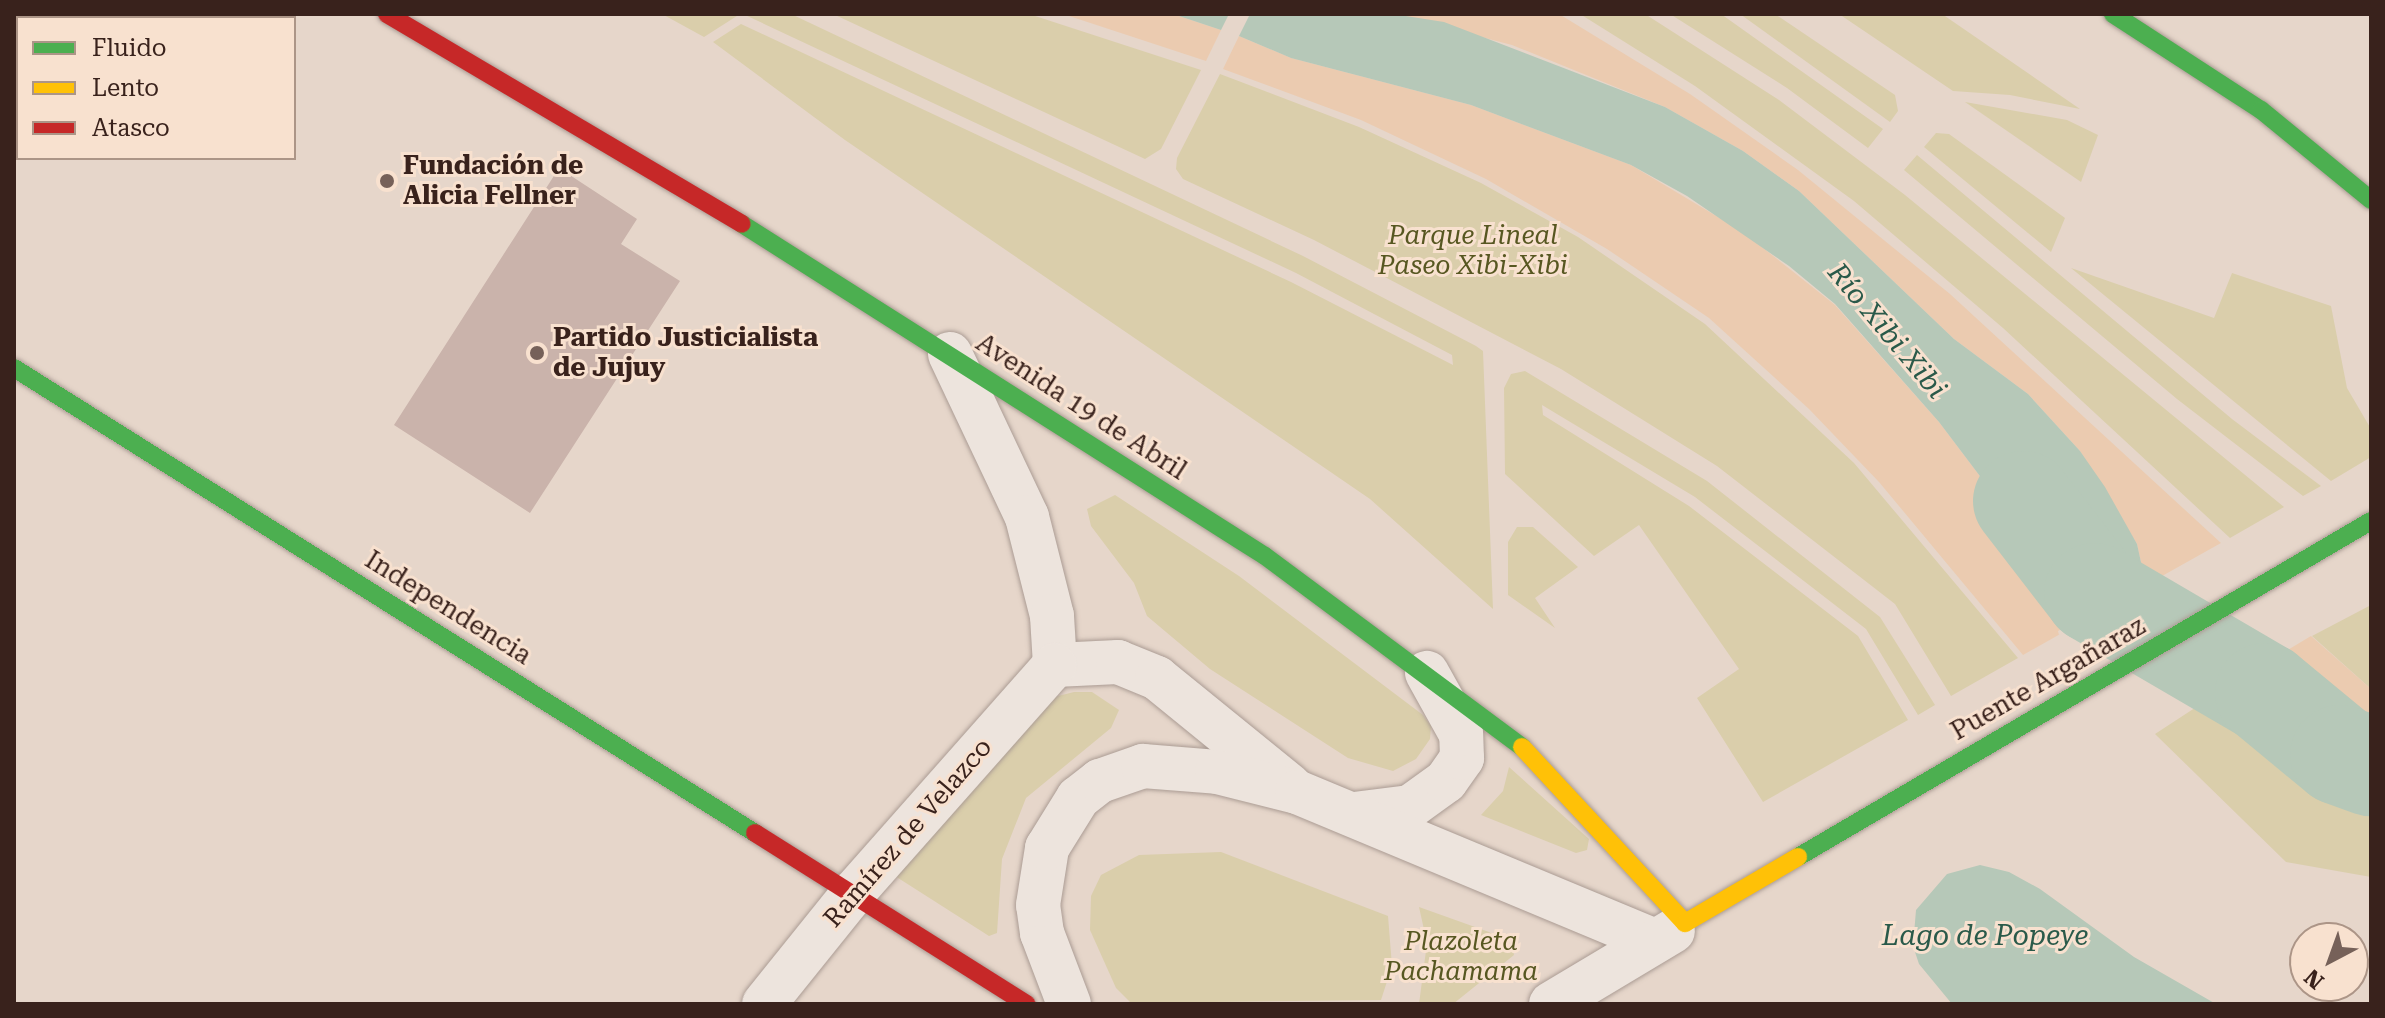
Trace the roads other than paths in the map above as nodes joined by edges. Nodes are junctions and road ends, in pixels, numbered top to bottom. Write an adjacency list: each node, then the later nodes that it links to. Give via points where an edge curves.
1 (387, 14): 4 (main road, Avenida 19 de Abril, via 580,124)
2 (2113, 14): 3 (main road, via 2261,110)
3 (2371, 200)
4 (950, 354): 7 (street, via 1027,517 1052,616); 8 (main road, Avenida 19 de Abril, via 1265,556)
5 (14, 368): 11 (main road, Independencia)
6 (2371, 521): 12 (main road, Puente Argañaraz)
7 (1055, 665): 9 (street, via 1118,662 1157,678); 11 (street, Ramírez de Velazco)
8 (1427, 673): 10 (street, via 1461,734 1462,758 1446,781 1410,807); 12 (main road, Avenida 19 de Abril, via 1559,779)
9 (1297, 792): 10 (street); 15 (street, via 1217,772 1143,766 1100,781 1078,798 1047,848 1038,905 1042,933)
10 (1352, 814): 12 (street)
11 (854, 892): 13 (street, Ramírez de Velazco); 14 (main road, Independencia)
12 (1670, 932): 16 (street)
13 (764, 1004)
14 (1027, 1004)
15 (1069, 1004)
16 (1551, 1004)

